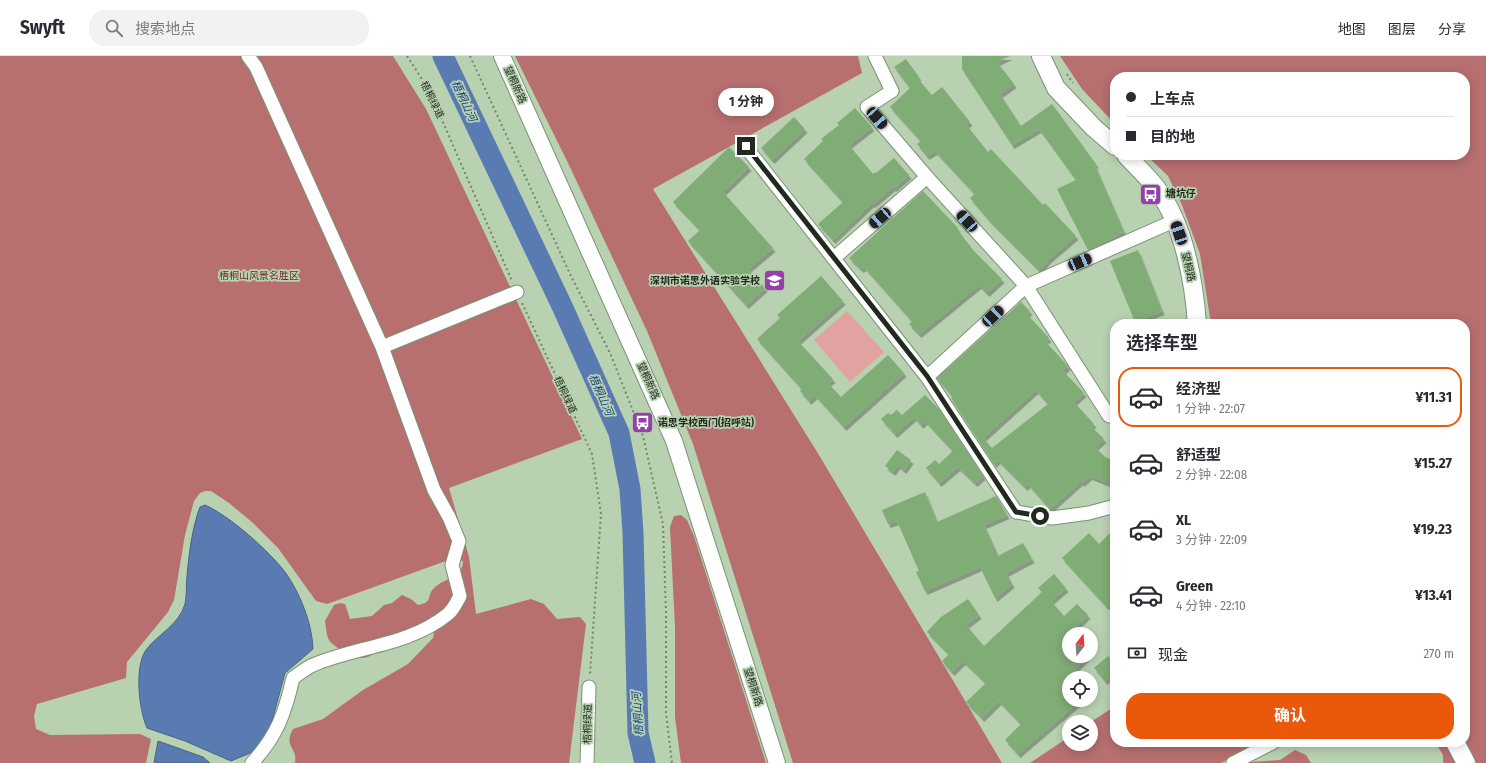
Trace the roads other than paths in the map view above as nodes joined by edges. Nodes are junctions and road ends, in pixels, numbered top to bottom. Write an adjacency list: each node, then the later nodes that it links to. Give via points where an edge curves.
1 (248, 56): 14 (street, via 256,67)
2 (502, 56): 23 (street, 望桐新路, via 674,441)
3 (875, 56): 8 (street, via 892,91 867,107)
4 (1041, 56): 5 (main road, via 1056,88)
5 (1110, 142)
6 (746, 146): 10 (street)
7 (1131, 160): 9 (main road, 望桐路, via 1158,190)
8 (927, 178): 10 (street); 11 (street)
9 (1174, 221): 11 (street); 13 (main road, 望桐路, via 1187,259)
10 (834, 258): 15 (street)
11 (1026, 286): 15 (street); 16 (street)
12 (517, 292): 14 (street)
13 (1194, 319)
14 (382, 347): 21 (street, via 434,490 460,541 452,566 460,596 449,613 431,625 392,643 334,657 312,666 293,678 287,704 275,732)
15 (927, 376): 17 (street, via 1016,512 1052,518)
16 (1109, 416)
17 (1110, 507)
18 (589, 687): 22 (street, 梧桐绿道)
19 (1264, 747): 24 (street)
20 (1458, 747): 25 (main road)
21 (252, 763)
22 (587, 763)
23 (777, 763)
24 (1233, 763)
25 (1466, 763)

